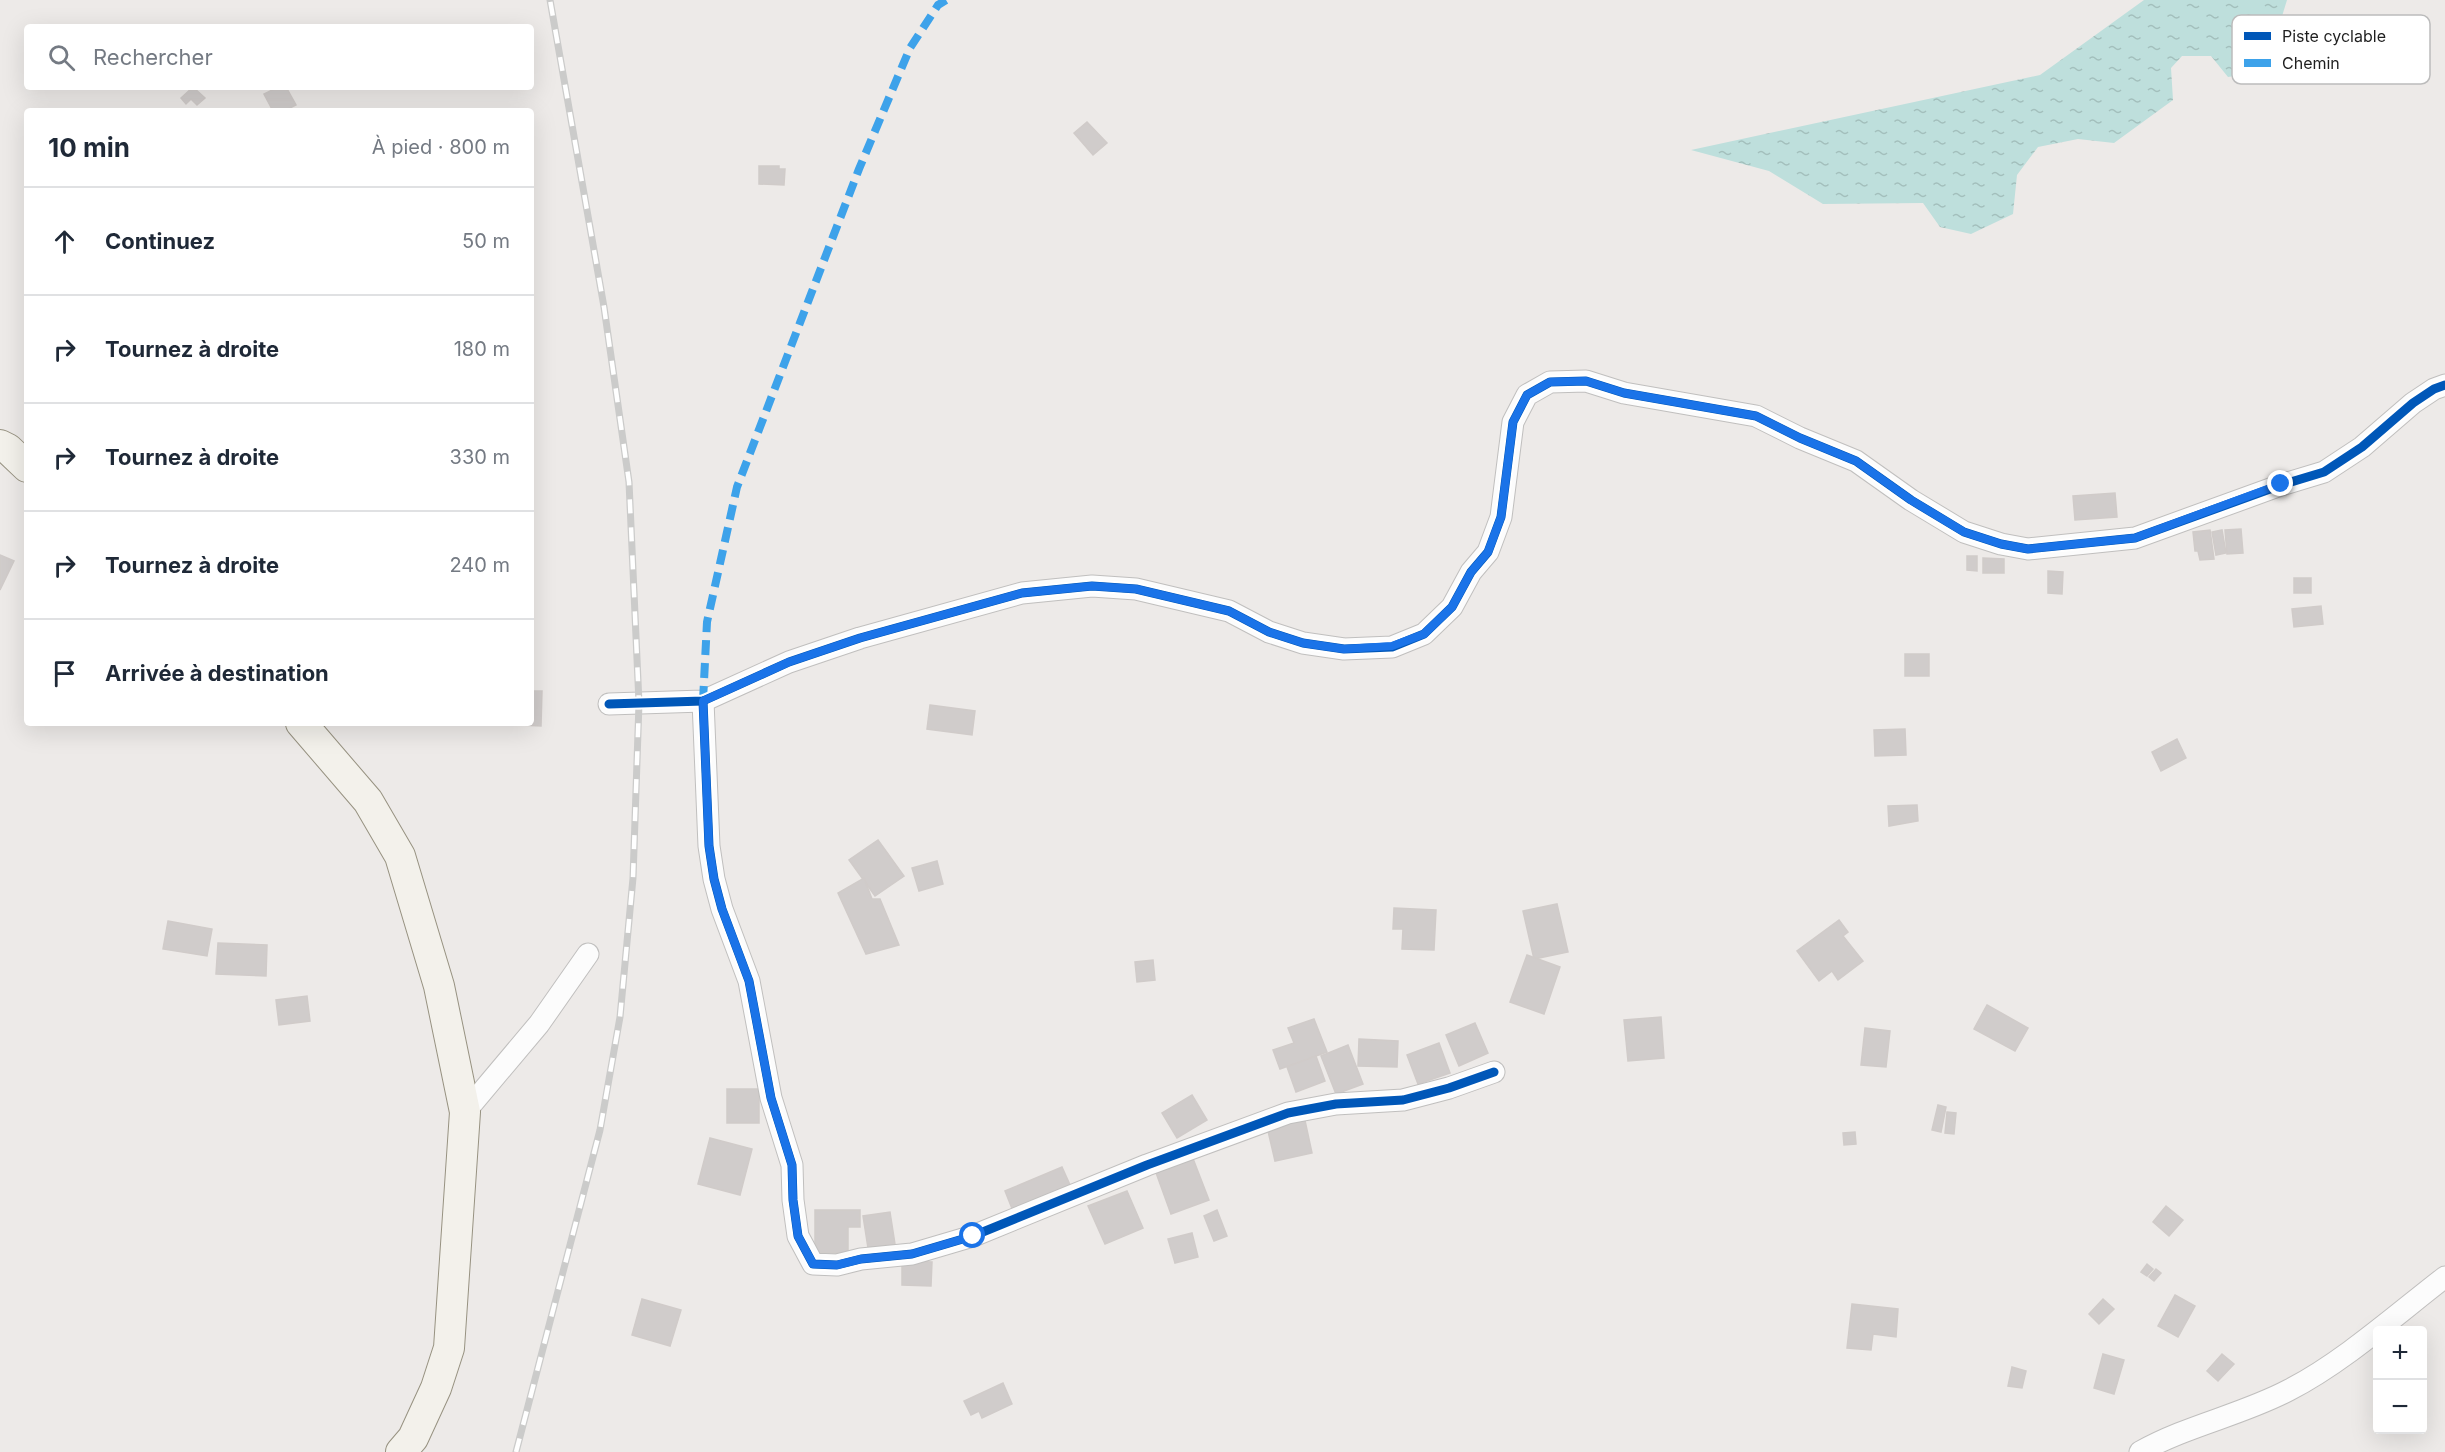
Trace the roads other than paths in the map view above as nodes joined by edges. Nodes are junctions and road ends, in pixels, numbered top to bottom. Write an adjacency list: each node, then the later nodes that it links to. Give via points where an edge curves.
1 (2445, 385): 4 (street, via 2413,403 2362,447 2324,472 2135,538 2028,549 1964,532 1856,461 1756,416 1624,393 1586,381 1550,382 1527,395 1513,422 1501,517 1488,552 1471,572 1452,607 1424,634 1392,646 1344,649 1303,643 1269,632 1229,611 1136,589 1092,586 1022,593 860,638 789,662)
2 (0, 445): 3 (street)
3 (24, 464)
4 (703, 701): 5 (street); 8 (street, via 714,879 749,981 771,1098 792,1165 798,1236 813,1264 837,1265 912,1254 973,1236 1288,1113 1336,1104 1403,1100)
5 (609, 704)
6 (304, 726): 9 (street, via 368,801 400,856 440,986)
7 (588, 954): 9 (street, via 539,1024)
8 (1494, 1072)
9 (465, 1112): 11 (street, via 449,1348 413,1438)
10 (2445, 1277): 12 (street, via 2323,1370 2288,1391 2163,1439)
11 (401, 1452)
12 (2140, 1452)

